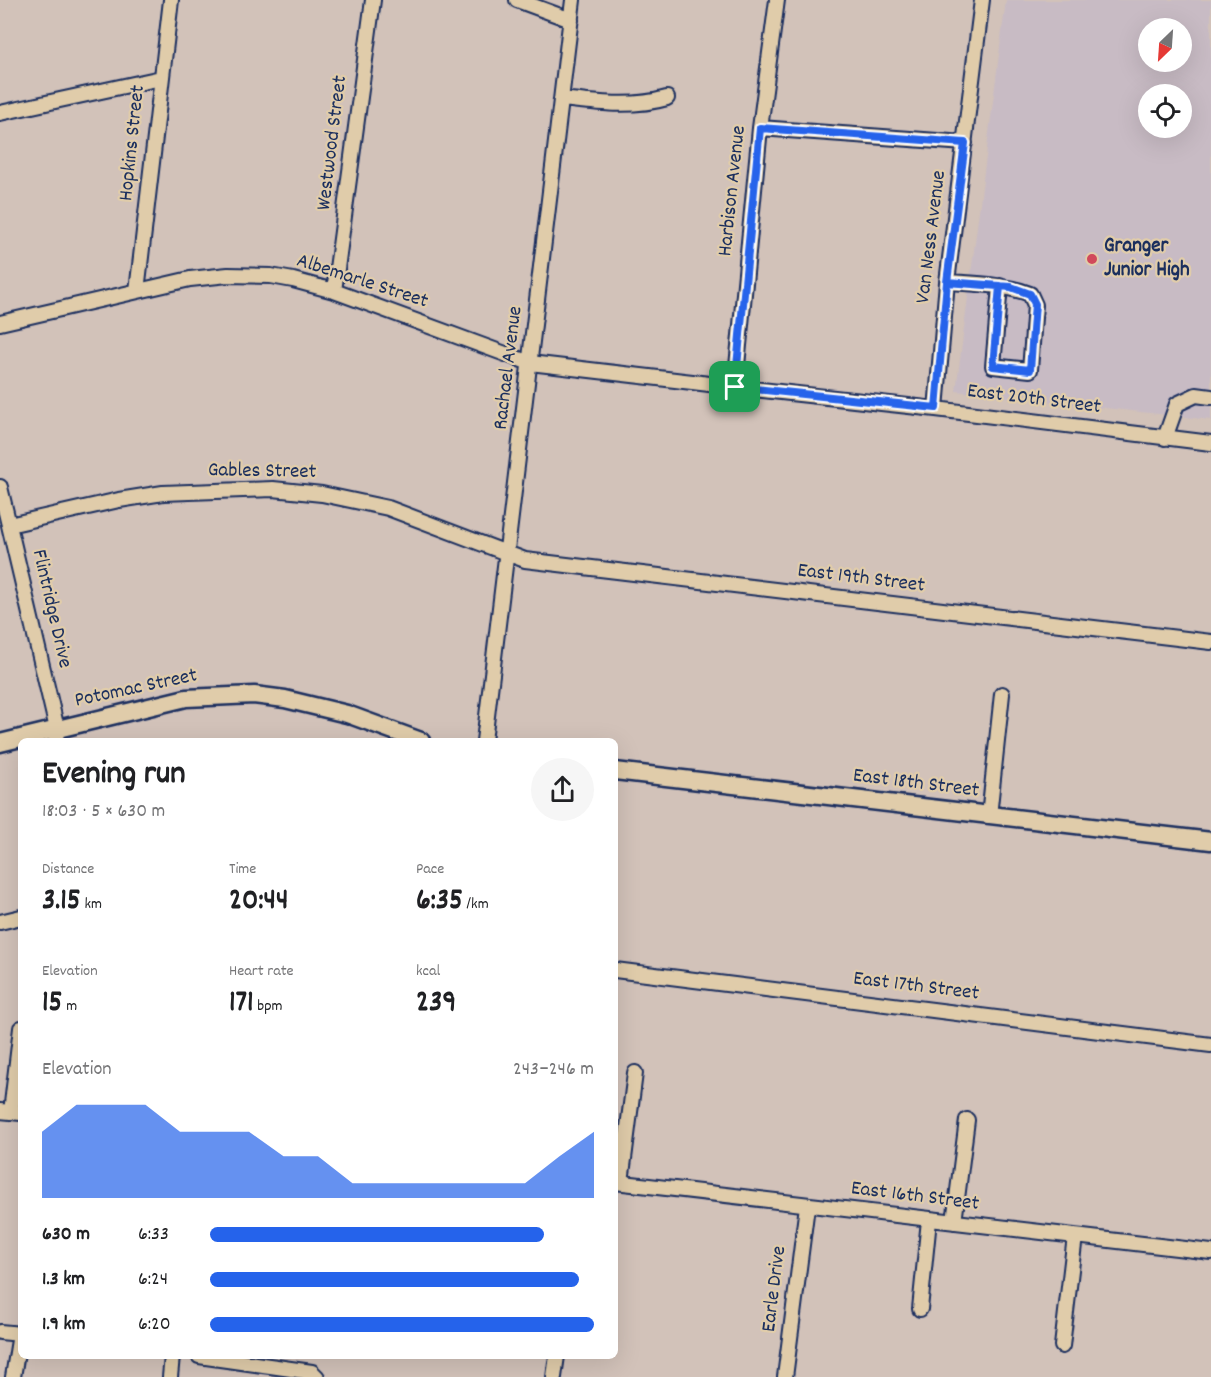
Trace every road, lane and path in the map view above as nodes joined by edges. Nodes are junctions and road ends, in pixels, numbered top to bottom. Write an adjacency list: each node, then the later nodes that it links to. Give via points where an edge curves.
1 (171, 0): 8 (street, Hopkins Street)
2 (372, 0): 17 (street, Westwood Street)
3 (517, 0): 7 (street)
4 (573, 0): 7 (street, Rachael Avenue)
5 (777, 0): 12 (street, Harbison Avenue)
6 (982, 0): 13 (street, Van Ness Avenue)
7 (571, 20): 10 (street, Rachael Avenue)
8 (161, 78): 11 (street); 16 (street, Hopkins Street)
9 (667, 98): 10 (street, via 632,105)
10 (562, 99): 19 (street, Rachael Avenue)
11 (0, 113)
12 (760, 128): 13 (street); 20 (street, Harbison Avenue)
13 (965, 143): 14 (street, Van Ness Avenue)
14 (947, 282): 15 (street); 22 (street, Van Ness Avenue)
15 (1000, 286): 15 (street, via 1030,294 1035,304 1030,370 993,366)
16 (137, 291): 17 (street, Albemarle Street, via 200,278 250,275 293,280); 18 (street, Albemarle Street)
17 (334, 291): 19 (street, Albemarle Street)
18 (0, 322)
19 (530, 363): 20 (street, East 20th Street); 27 (street, Rachael Avenue)
20 (735, 387): 22 (street, East 20th Street)
21 (1211, 397): 23 (street, via 1196,395 1177,404)
22 (936, 408): 23 (street, East 20th Street)
23 (1165, 438): 24 (street, East 20th Street)
24 (1211, 443)
25 (0, 488): 26 (street, Flintridge Drive)
26 (9, 525): 27 (street, Gables Street, via 164,493 273,489 322,494 388,508); 30 (street, Flintridge Drive)
27 (508, 553): 28 (street, East 19th Street, via 525,560); 33 (street, Rachael Avenue)
28 (1211, 642)
29 (1002, 694): 37 (street)
30 (57, 735): 31 (main road, Potomac Street); 32 (main road, Potomac Street, via 186,699 254,695 347,714)
31 (36, 738)
32 (413, 738)
33 (484, 738)
34 (18, 740): 35 (main road, Potomac Street)
35 (0, 743)
36 (618, 771): 37 (main road, East 18th Street)
37 (989, 816): 38 (main road, East 18th Street)
38 (1211, 841)
39 (18, 917): 40 (street)
40 (0, 922)
41 (618, 970): 42 (street, East 17th Street)
42 (1211, 1045)
43 (18, 1053): 45 (street)
44 (634, 1072): 47 (street)
45 (11, 1112)
46 (967, 1120): 50 (street)
47 (618, 1182): 48 (street, East 16th Street)
48 (807, 1206): 49 (street, East 16th Street); 65 (street, Earle Drive)
49 (929, 1220): 50 (street, East 16th Street); 53 (street)
50 (954, 1222): 51 (street, East 16th Street)
51 (1075, 1236): 52 (street, East 16th Street); 57 (street)
52 (1211, 1252)
53 (920, 1309)
54 (0, 1332): 55 (street)
55 (18, 1334)
56 (18, 1346): 61 (street)
57 (1062, 1346)
58 (172, 1359): 62 (street)
59 (220, 1359): 63 (street, via 312,1372)
60 (557, 1359): 64 (street)
61 (13, 1377)
62 (170, 1377)
63 (317, 1377)
64 (554, 1377)
65 (785, 1377)

